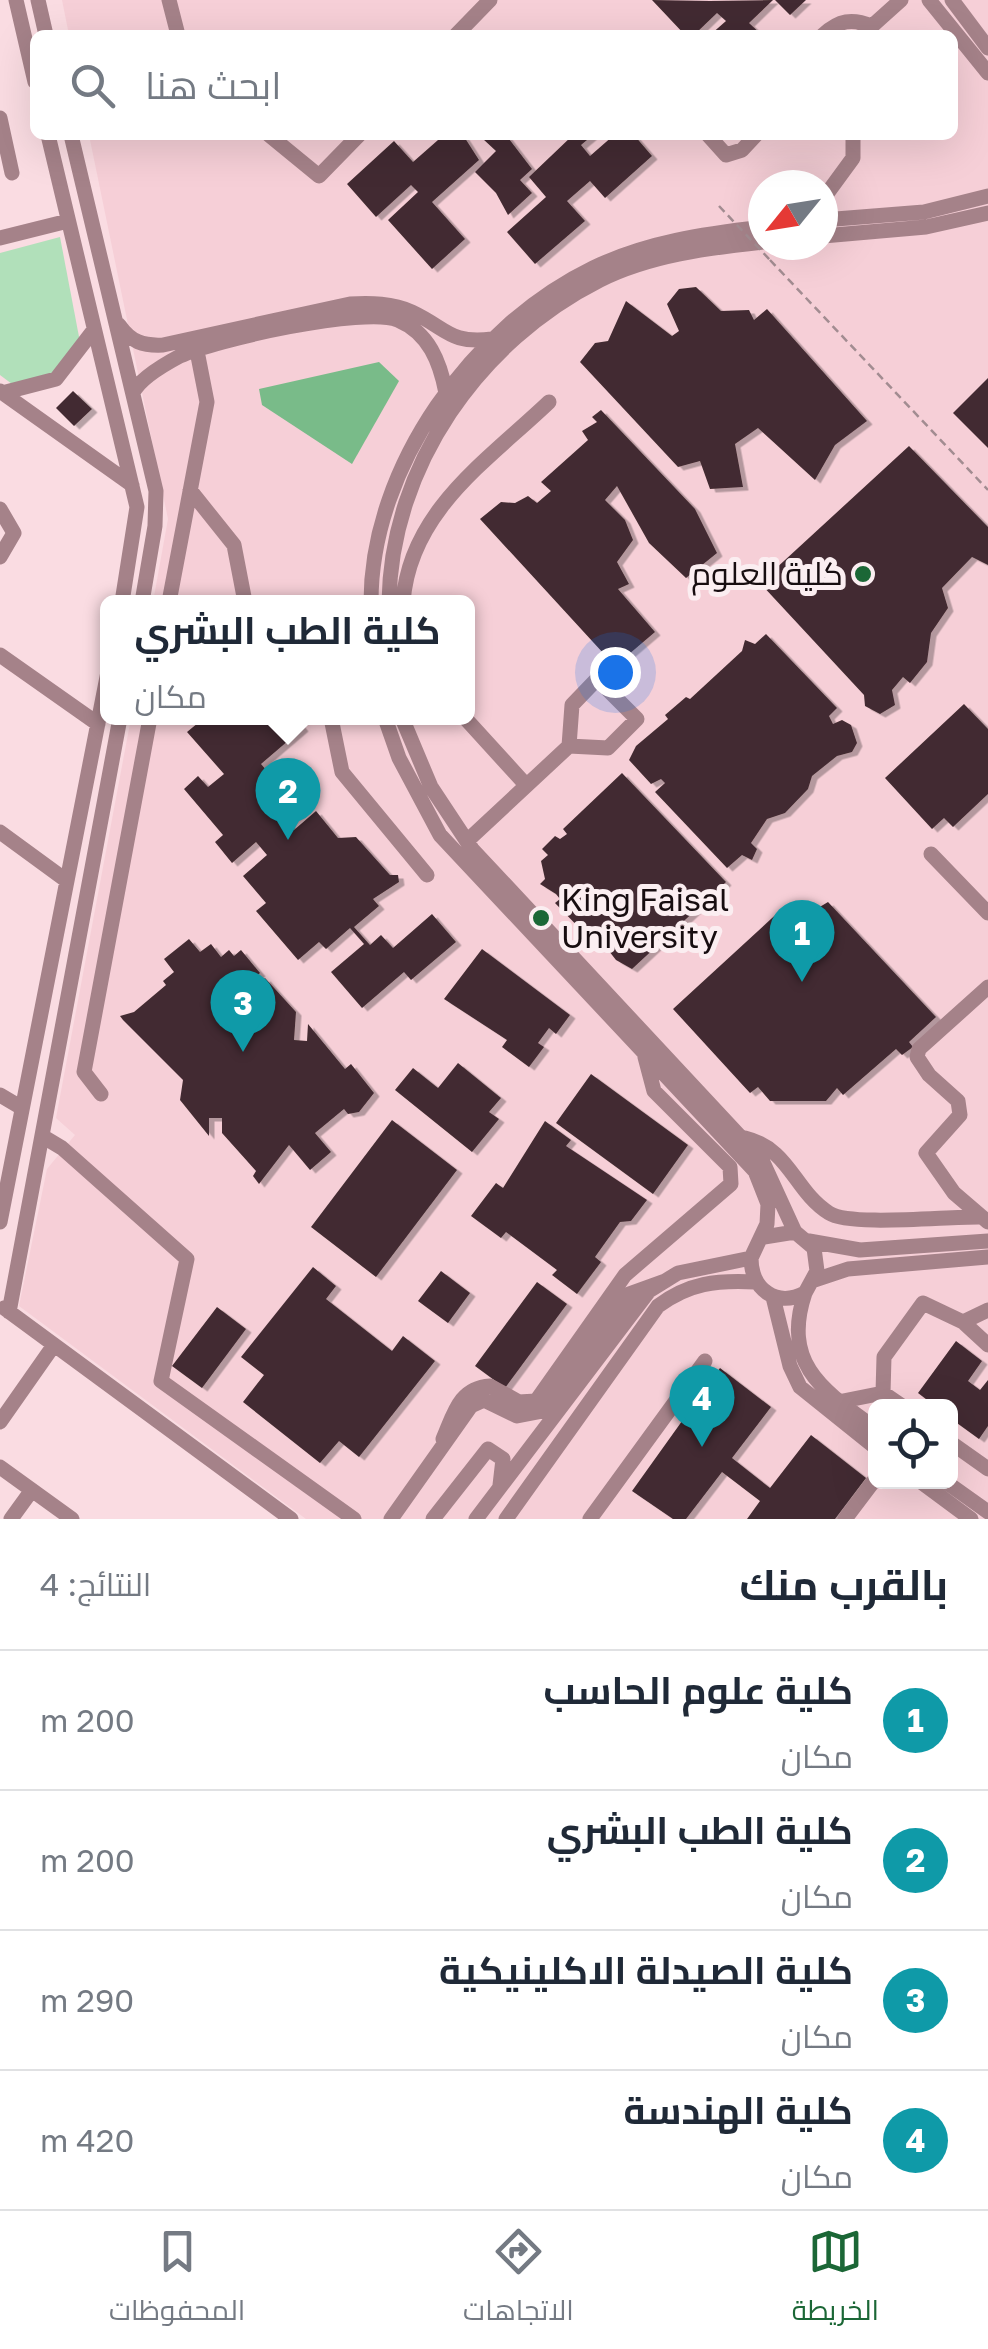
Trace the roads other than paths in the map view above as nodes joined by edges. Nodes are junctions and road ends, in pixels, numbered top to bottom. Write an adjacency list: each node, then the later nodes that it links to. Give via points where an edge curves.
1 (12, 0): 8 (street); 17 (street)
2 (38, 0): 9 (street)
3 (169, 0): 10 (street)
4 (490, 0): 11 (street)
5 (901, 0): 13 (street)
6 (929, 0): 14 (street)
7 (952, 0): 16 (street)
8 (0, 1)
9 (45, 30)
10 (177, 30)
11 (461, 30)
12 (828, 30): 13 (street, via 857,20)
13 (867, 30)
14 (954, 30)
15 (958, 35): 18 (street)
16 (988, 48)
17 (30, 64)
18 (988, 72)
19 (0, 118): 27 (street)
20 (49, 140): 32 (street)
21 (71, 140): 37 (street)
22 (275, 140): 23 (street, via 319,176)
23 (353, 140)
24 (712, 140): 25 (street, via 726,155)
25 (751, 140)
26 (853, 140): 28 (street, via 853,158)
27 (12, 173)
28 (838, 178)
29 (988, 196): 31 (street, via 924,212)
30 (988, 213): 34 (street)
31 (838, 219)
32 (68, 221): 35 (street); 38 (street)
33 (748, 229): 40 (street, via 677,239 614,259 562,285)
34 (838, 235)
35 (0, 238)
36 (748, 244): 43 (street, via 683,253 602,280)
37 (116, 322): 39 (street, via 144,346 163,345 379,302 412,312); 46 (street)
38 (93, 332): 45 (street, via 56,379); 49 (street)
39 (442, 332): 40 (street, via 463,343); 43 (street)
40 (492, 339): 43 (street)
41 (431, 348): 42 (street, via 396,318 364,313); 44 (street); 47 (street)
42 (198, 351): 46 (street, via 138,382); 50 (street, via 208,402)
43 (479, 364): 44 (street)
44 (466, 378): 47 (street); 58 (street, via 417,470 395,546)
45 (1, 392): 49 (street)
46 (133, 393): 54 (street, via 156,490)
47 (446, 393): 57 (street, via 396,487)
48 (549, 402): 59 (street, via 424,525)
49 (132, 485): 53 (street, via 136,507)
50 (190, 490): 55 (street); 56 (street, via 234,546)
51 (0, 509): 52 (street, via 14,533)
52 (0, 557)
53 (123, 595)
54 (143, 595)
55 (171, 595)
56 (244, 595)
57 (373, 595)
58 (390, 595)
59 (404, 595)
60 (0, 655): 62 (street)
61 (100, 714): 62 (street)
62 (98, 724): 75 (street)
63 (119, 725): 82 (street)
64 (149, 725): 79 (street, via 84,1072)
65 (332, 725): 74 (street, via 342,772)
66 (387, 725): 78 (street, via 440,835)
67 (405, 725): 72 (street, via 431,787)
68 (471, 725): 70 (street)
69 (569, 746): 69 (street, via 608,748 637,720 597,679 572,705); 70 (street)
70 (526, 786): 72 (street)
71 (0, 832): 75 (street)
72 (467, 842): 83 (street)
73 (932, 854): 76 (street)
74 (427, 875)
75 (67, 881): 81 (street)
76 (988, 912)
77 (988, 987): 84 (street, via 918,1057 958,1101 960,1115 926,1152 932,1167)
78 (644, 1053): 86 (street, via 755,1171 768,1204); 106 (street, via 654,1091 730,1168 731,1184 625,1276 536,1401 519,1402 490,1386 470,1390)
79 (101, 1094)
80 (0, 1095): 81 (street)
81 (22, 1108): 85 (street)
82 (42, 1136): 95 (street); 120 (street, via 187,1259 161,1381)
83 (744, 1138): 84 (street, via 767,1144 830,1214 852,1222 927,1215); 87 (street)
84 (985, 1219)
85 (0, 1222)
86 (764, 1237): 87 (street); 90 (street)
87 (802, 1237): 88 (street, via 860,1250); 93 (street, via 817,1256)
88 (988, 1241)
89 (988, 1257): 93 (street, via 848,1268)
90 (750, 1258): 91 (street); 92 (street)
91 (665, 1281): 106 (street, via 630,1294 543,1410 518,1416 478,1400); 111 (street, via 631,1312)
92 (755, 1282): 94 (street); 124 (street, via 695,1285 658,1306)
93 (810, 1286): 94 (street, via 790,1298); 103 (street, via 798,1312 802,1357)
94 (773, 1297): 107 (street, via 800,1387)
95 (4, 1309): 98 (street)
96 (988, 1310): 97 (street)
97 (963, 1322): 99 (street); 101 (street, via 923,1303 884,1357)
98 (54, 1345): 104 (street); 119 (street)
99 (988, 1345)
100 (705, 1361): 125 (street)
101 (883, 1393): 102 (street); 103 (street)
102 (892, 1399)
103 (838, 1402): 105 (street)
104 (0, 1422)
105 (868, 1424)
106 (443, 1439): 121 (street)
107 (868, 1442)
108 (958, 1448): 110 (street)
109 (0, 1467): 115 (street)
110 (988, 1470)
111 (500, 1488): 122 (street, via 503,1459 488,1449); 123 (street)
112 (868, 1489): 126 (street)
113 (931, 1489): 127 (street)
114 (956, 1489): 116 (street)
115 (32, 1490): 117 (street); 118 (street)
116 (988, 1512)
117 (11, 1519)
118 (72, 1519)
119 (291, 1519)
120 (354, 1519)
121 (391, 1519)
122 (433, 1519)
123 (476, 1519)
124 (506, 1519)
125 (590, 1519)
126 (845, 1519)
127 (972, 1519)

